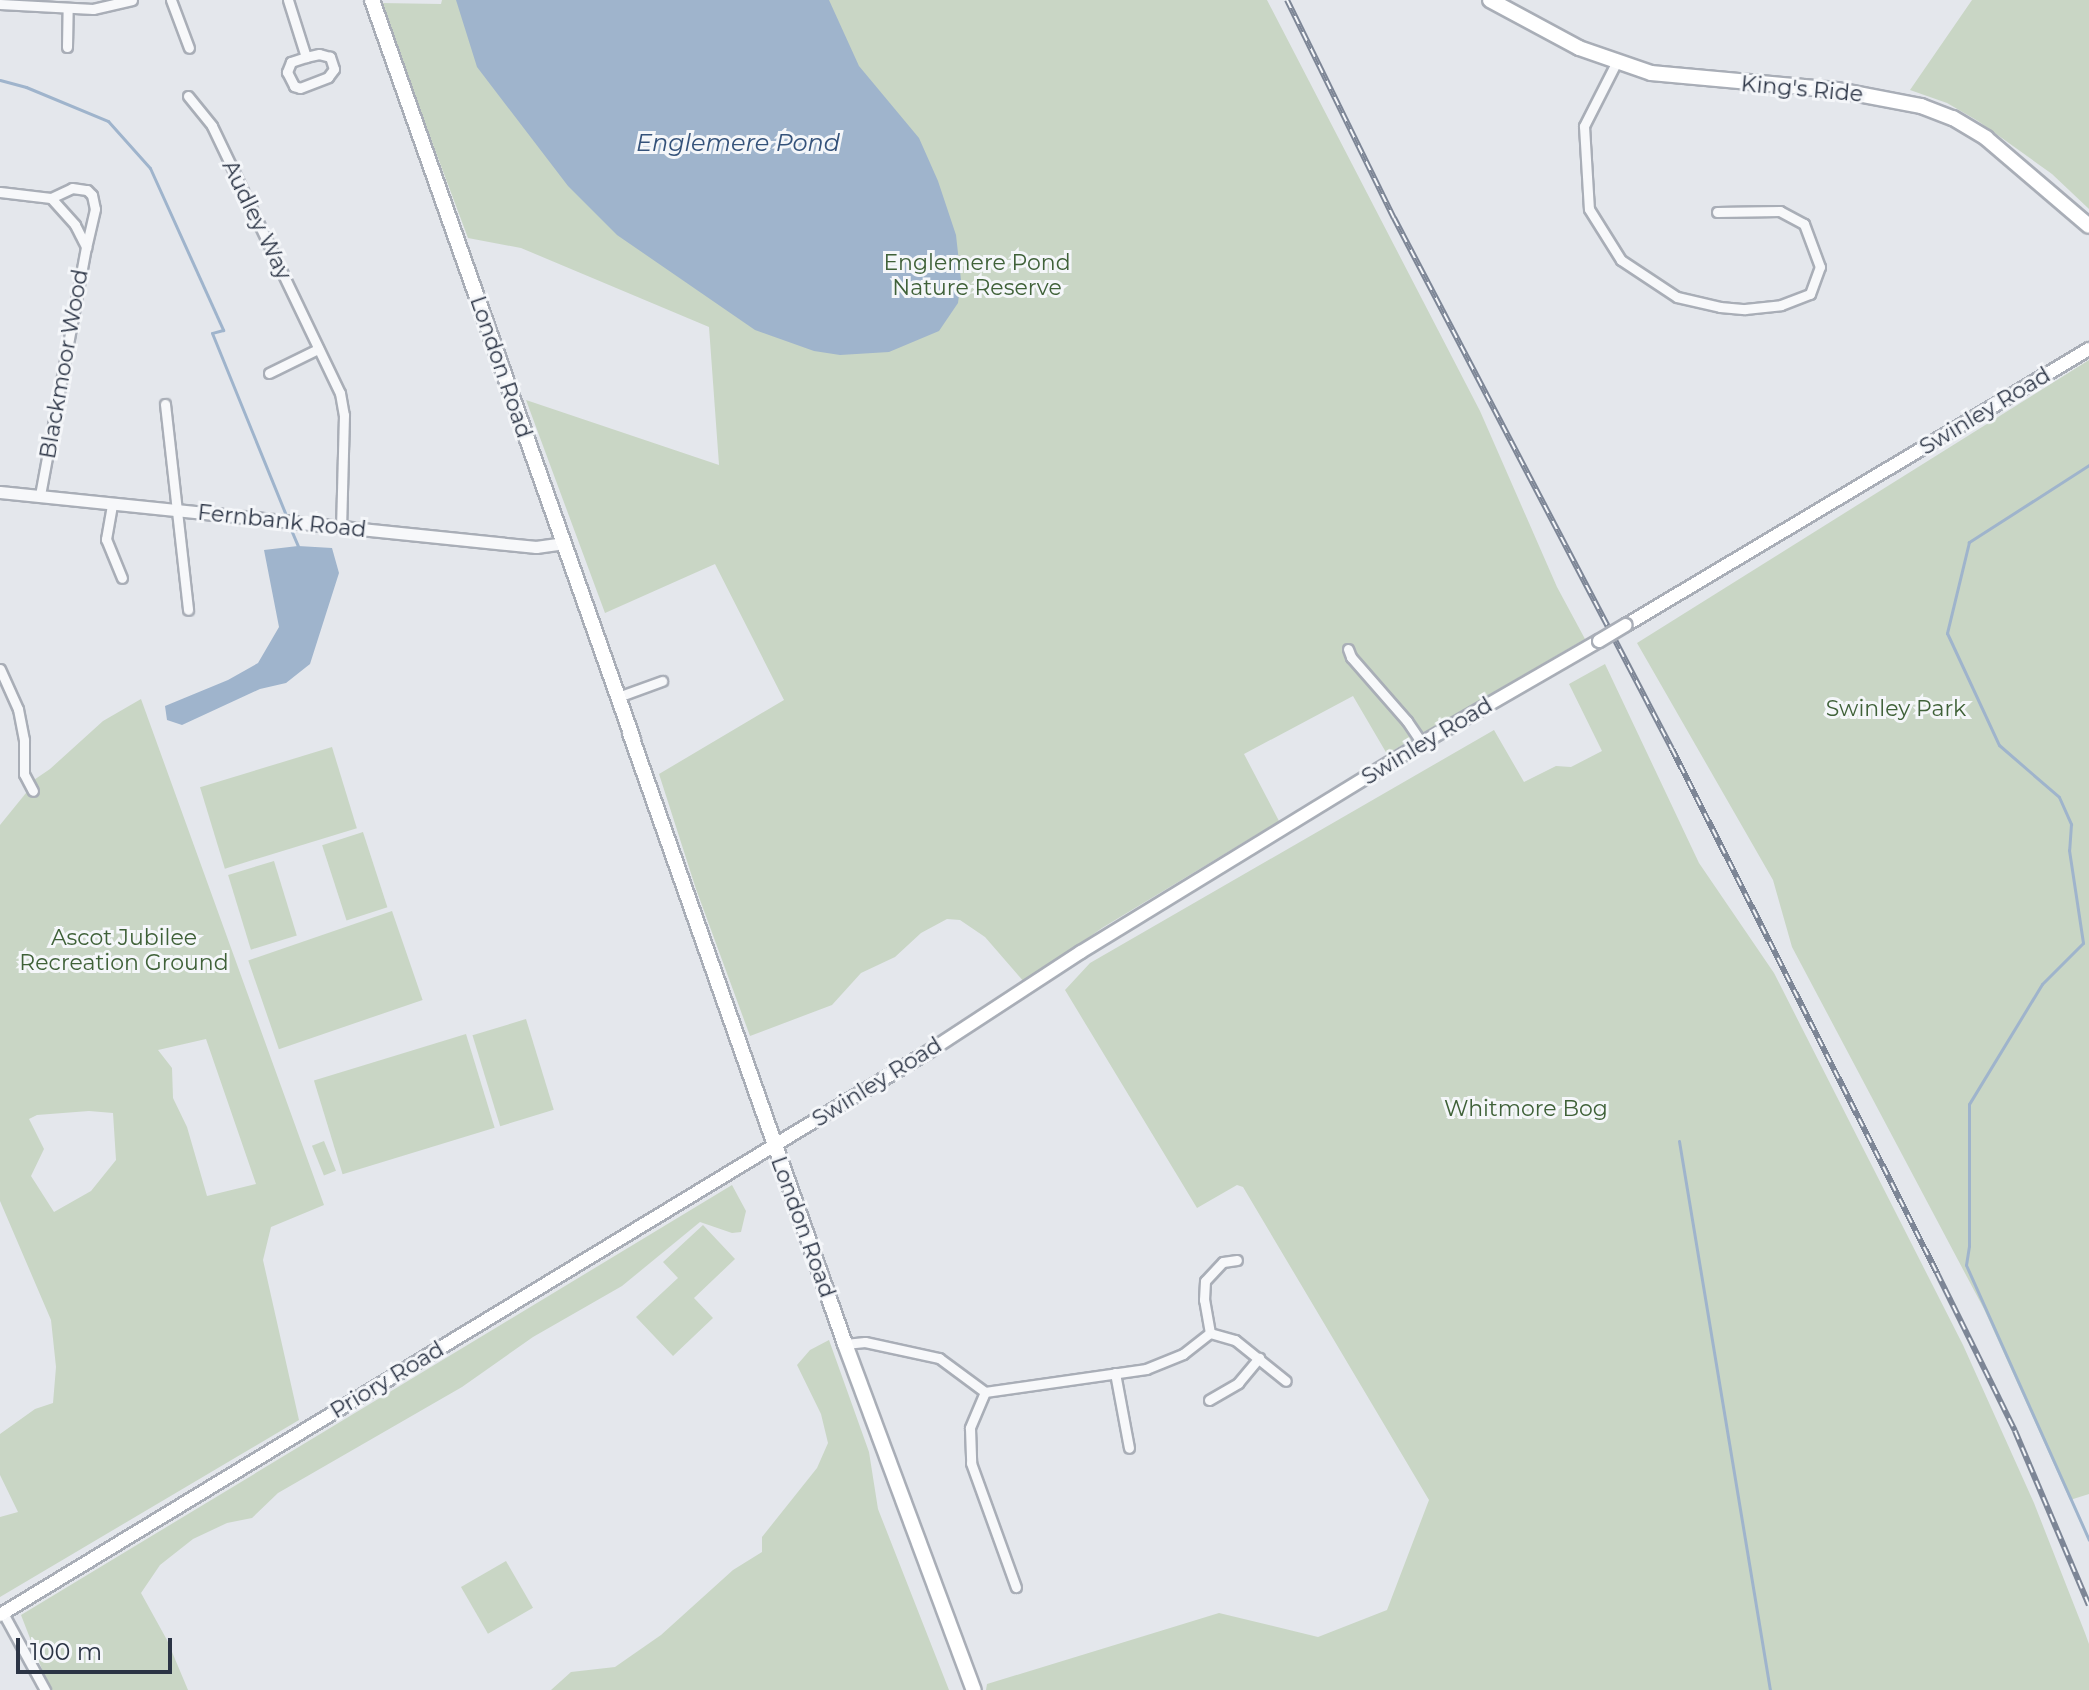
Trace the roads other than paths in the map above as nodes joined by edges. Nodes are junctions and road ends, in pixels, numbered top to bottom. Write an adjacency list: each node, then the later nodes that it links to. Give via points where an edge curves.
1 (132, 0): 8 (street)
2 (171, 0): 10 (street)
3 (288, 0): 11 (street)
4 (372, 0): 28 (main road, London Road)
5 (1490, 0): 12 (main road, King's Ride)
6 (28, 3): 7 (street); 8 (street)
7 (0, 4)
8 (68, 8): 9 (street)
9 (67, 47)
10 (189, 48)
11 (306, 57): 11 (street, via 291,62 287,72 300,88 328,77 334,69 330,57)
12 (1616, 63): 16 (street, via 1584,126 1589,209 1621,260 1677,297 1705,304 1745,309 1781,305 1810,294 1820,267 1804,224 1780,211); 17 (main road, King's Ride, via 1669,76 1837,90 1921,106 1986,138)
13 (188, 96): 19 (street, Audley Way, via 212,126)
14 (0, 192): 15 (street)
15 (51, 198): 18 (street, Blackmoor Wood); 18 (street, via 72,188 92,195 95,209)
16 (1717, 212)
17 (2089, 226)
18 (86, 247): 24 (street, Blackmoor Wood)
19 (318, 349): 21 (street); 27 (street, Audley Way, via 343,408)
20 (2089, 349): 35 (main road, Swinley Road, bridge)
21 (269, 373)
22 (165, 404): 26 (street)
23 (0, 492): 24 (street, Fernbank Road)
24 (40, 496): 25 (street, Fernbank Road)
25 (112, 505): 26 (street, Fernbank Road); 29 (street, via 106,539)
26 (177, 509): 27 (street, Fernbank Road); 30 (street)
27 (341, 527): 28 (street, Fernbank Road, via 536,547)
28 (563, 543): 34 (main road, London Road)
29 (122, 578)
30 (188, 610)
31 (1348, 649): 35 (street)
32 (0, 669): 36 (street, via 18,709 24,774)
33 (662, 681): 34 (street)
34 (618, 697): 37 (main road, London Road)
35 (1422, 743): 37 (main road, Swinley Road)
36 (33, 791)
37 (774, 1145): 40 (main road, London Road); 48 (main road, Priory Road)
38 (1237, 1260): 39 (street, via 1223,1262 1205,1281)
39 (1210, 1333): 41 (street, via 1235,1340); 42 (street, via 1162,1364)
40 (845, 1344): 44 (street, via 865,1342 939,1358); 50 (main road, London Road)
41 (1259, 1358): 43 (street); 45 (street, via 1238,1383)
42 (1115, 1373): 44 (street); 46 (street)
43 (1286, 1381)
44 (985, 1392): 47 (street, via 970,1428 971,1463)
45 (1209, 1400)
46 (1129, 1448)
47 (1016, 1587)
48 (2, 1614): 49 (street)
49 (45, 1690)
50 (974, 1690)

